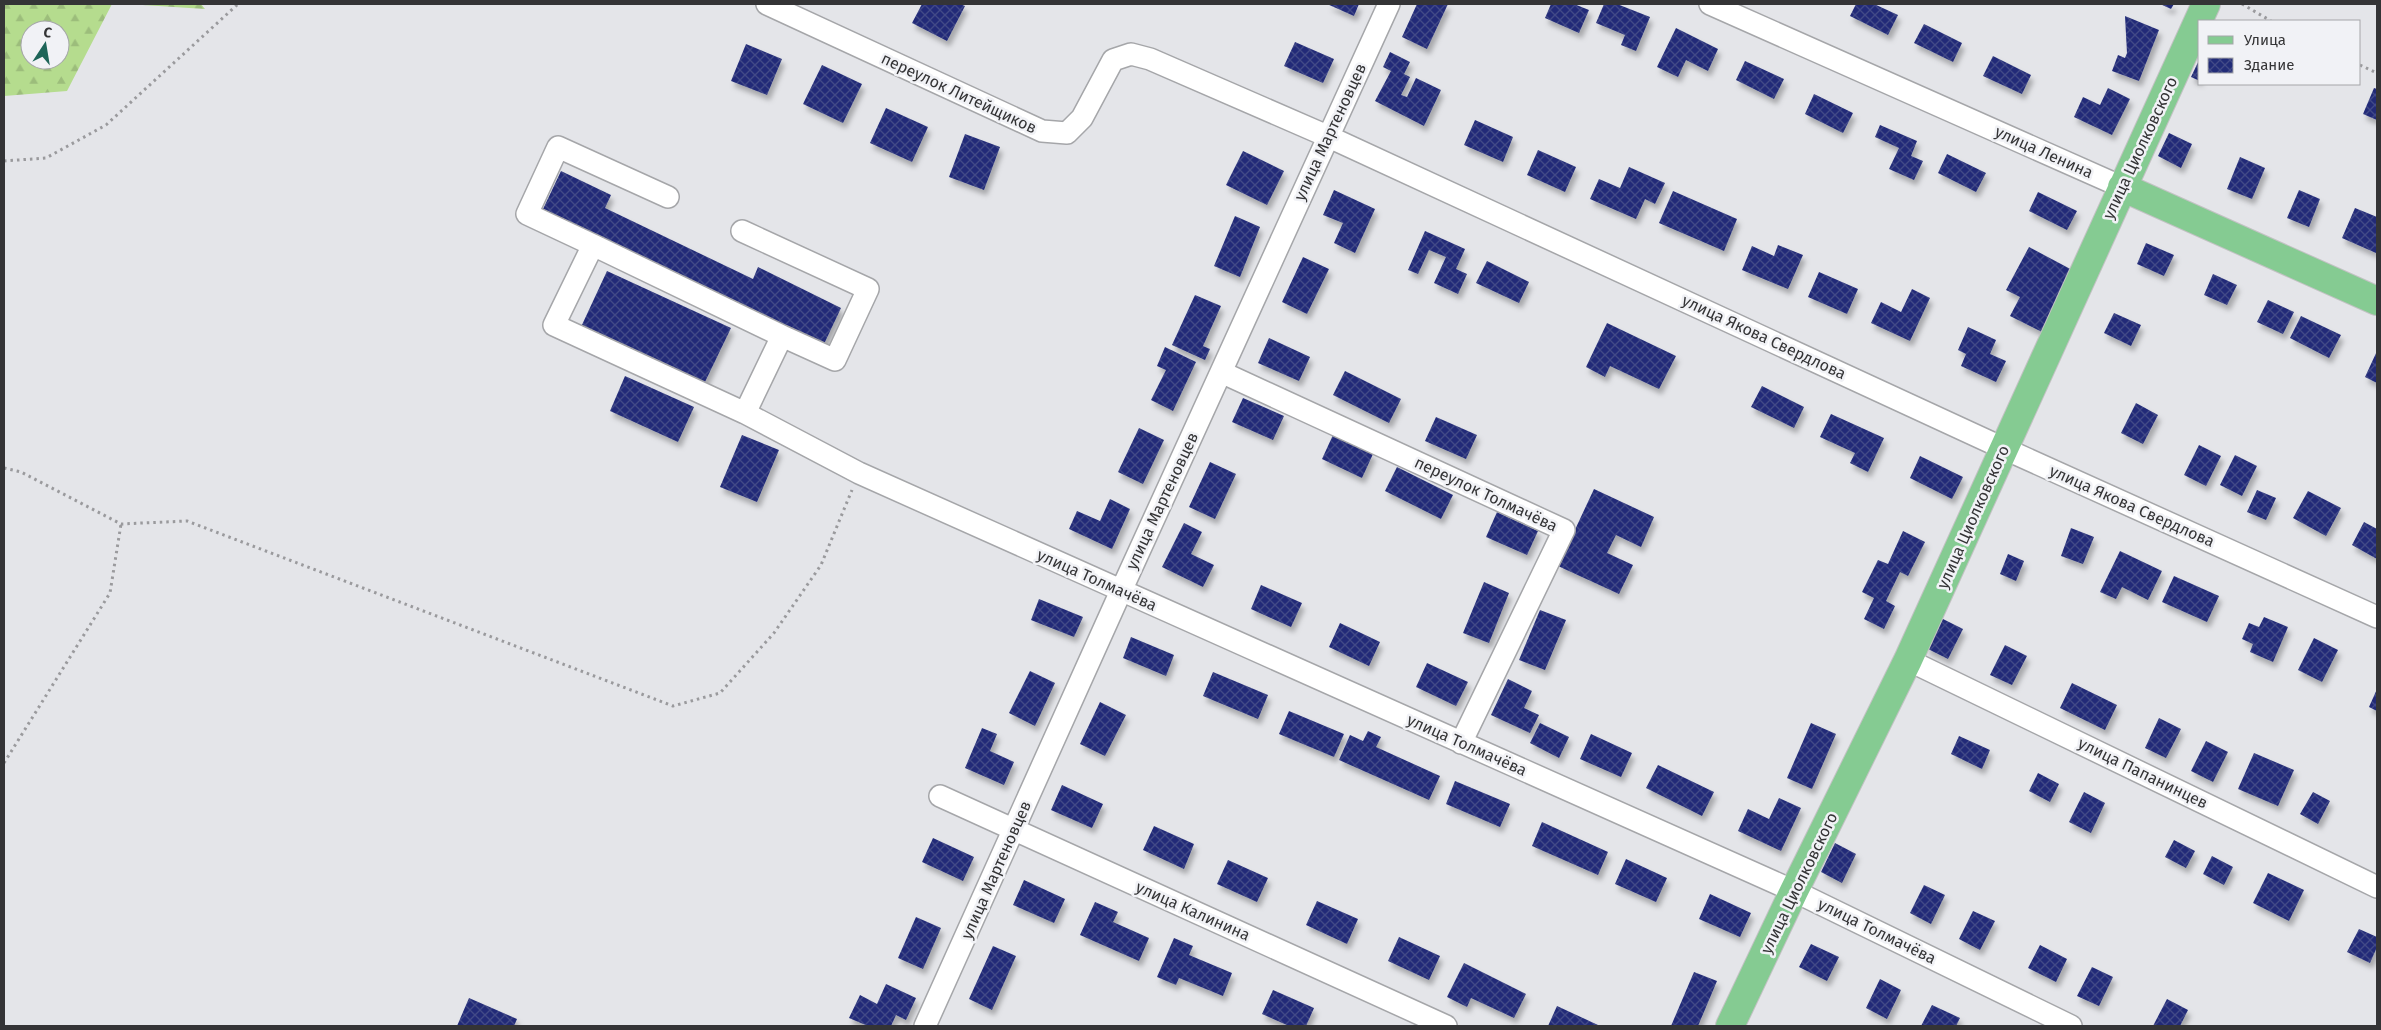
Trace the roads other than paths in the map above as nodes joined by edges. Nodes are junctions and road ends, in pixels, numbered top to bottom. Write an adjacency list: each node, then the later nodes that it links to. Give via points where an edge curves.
1 (767, 4): 7 (street, переулок Литейщиков, via 1042,131 1066,133 1082,118 1113,60 1130,54)
2 (1389, 4): 8 (street, улица Мартеновцев)
3 (1710, 4): 9 (street, улица Ленина)
4 (2206, 4): 5 (main road, улица Циолковского)
5 (2199, 20)
6 (2198, 21): 9 (main road, улица Циолковского)
7 (1150, 59): 8 (street, улица Якова Свердлова)
8 (1327, 136): 15 (street, улица Мартеновцев); 17 (street, улица Якова Свердлова)
9 (2122, 187): 13 (main road, улица Ленина); 17 (main road, улица Циолковского)
10 (668, 197): 12 (street, via 558,146 527,214)
11 (742, 231): 14 (street, via 868,289 835,360)
12 (593, 244): 14 (street); 16 (street, улица Толмачёва, via 554,325)
13 (2377, 301)
14 (782, 336): 16 (street)
15 (1221, 372): 18 (street, улица Мартеновцев); 21 (street, переулок Толмачёва, via 1564,530)
16 (745, 413): 18 (street, улица Толмачёва, via 859,473)
17 (2005, 449): 19 (street, улица Якова Свердлова); 20 (main road, улица Циолковского)
18 (1121, 591): 21 (street, улица Толмачёва); 23 (street, улица Мартеновцев)
19 (2377, 617)
20 (1908, 660): 24 (street, улица Папанинцев); 25 (main road, улица Циолковского)
21 (1462, 743): 25 (street, улица Толмачёва)
22 (940, 796): 23 (street, улица Калинина)
23 (1014, 830): 26 (street, улица Мартеновцев); 27 (street, улица Калинина)
24 (2377, 886)
25 (1794, 891): 28 (main road, улица Циолковского); 29 (street, улица Толмачёва)
26 (925, 1026)
27 (1446, 1026)
28 (1730, 1026)
29 (2071, 1026)

